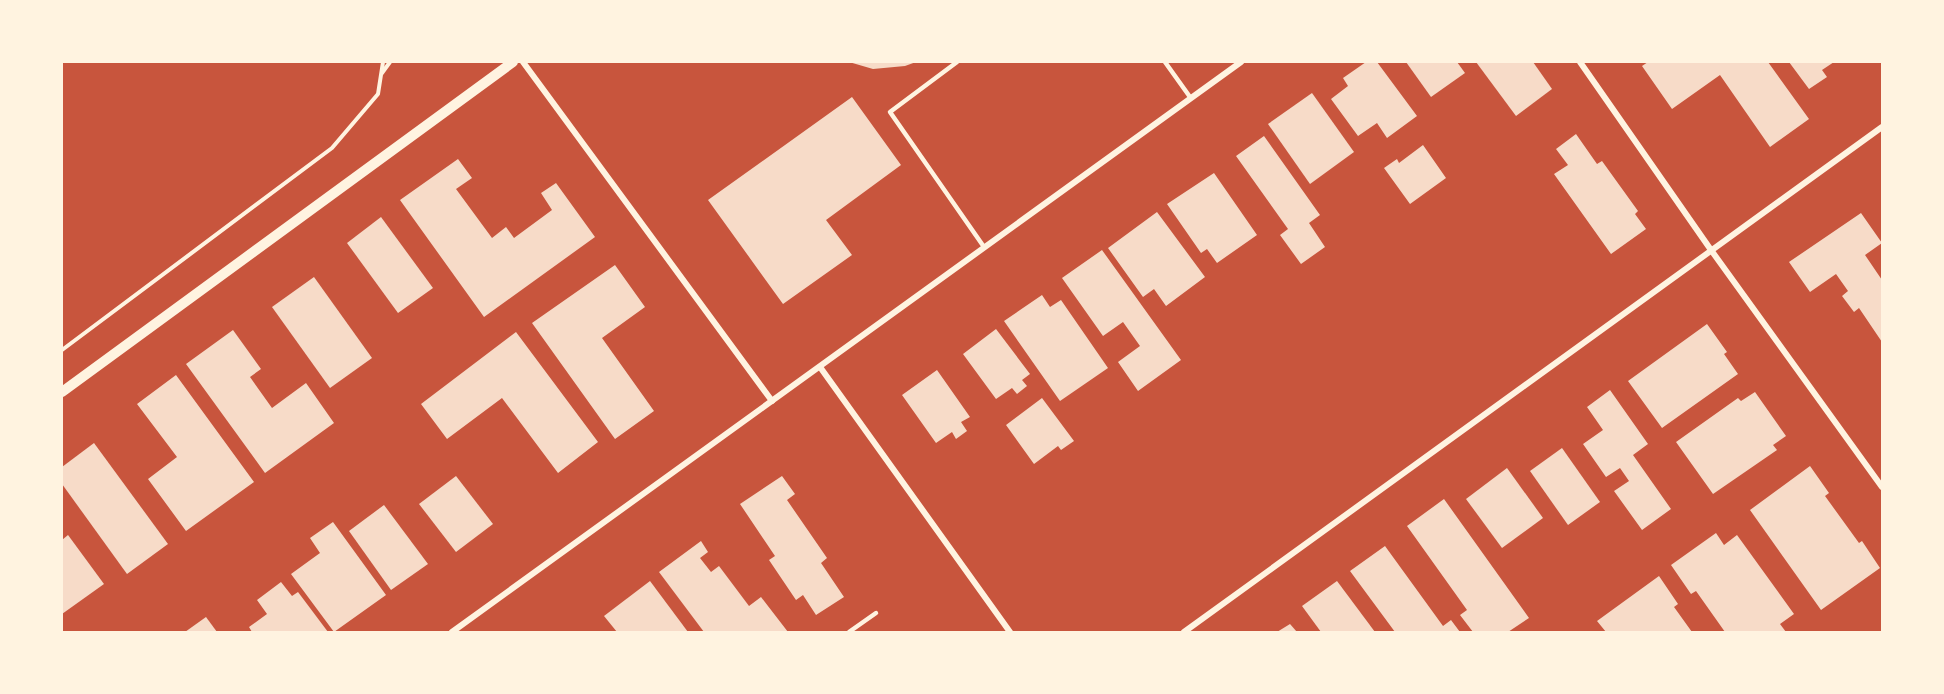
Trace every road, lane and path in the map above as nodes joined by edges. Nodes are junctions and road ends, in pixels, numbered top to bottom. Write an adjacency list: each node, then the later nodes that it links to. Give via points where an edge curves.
1 (383, 62): 9 (path)
2 (390, 62): 9 (path)
3 (513, 62): 16 (street)
4 (523, 62): 17 (street)
5 (957, 62): 12 (lane, via 890,112)
6 (1165, 62): 10 (lane)
7 (1241, 62): 10 (street)
8 (1580, 62): 13 (street)
9 (381, 74): 14 (path, via 378,94 332,148)
10 (1190, 97): 12 (street)
11 (1882, 127): 13 (street)
12 (984, 248): 15 (street)
13 (1711, 250): 18 (street); 23 (street)
14 (62, 350)
15 (820, 367): 17 (street); 22 (street)
16 (62, 392)
17 (772, 400): 20 (street)
18 (1882, 487)
19 (876, 614): 21 (lane)
20 (452, 633)
21 (849, 633)
22 (1010, 633)
23 (1184, 633)

